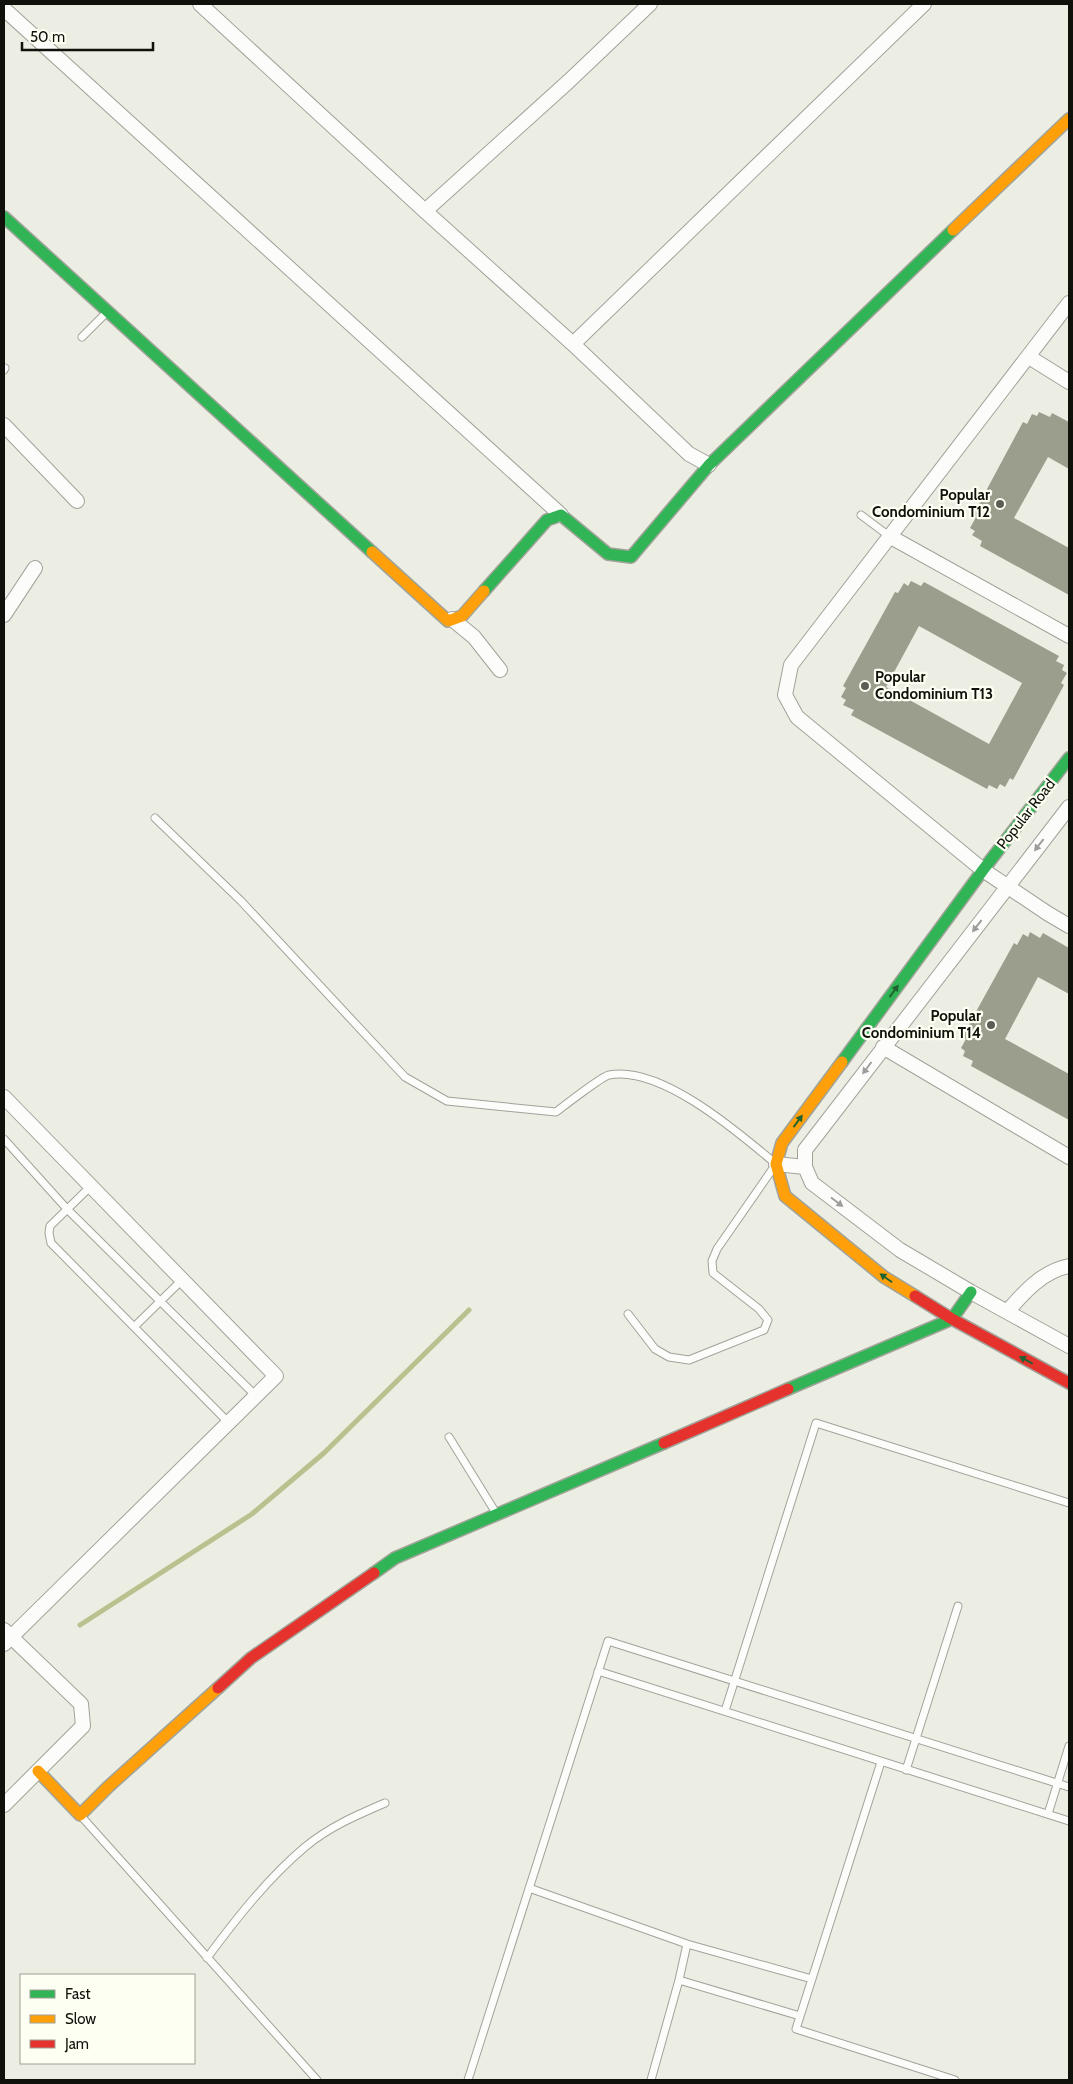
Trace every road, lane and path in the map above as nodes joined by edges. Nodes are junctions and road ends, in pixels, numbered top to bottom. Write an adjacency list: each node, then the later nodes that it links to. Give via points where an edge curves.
1 (200, 4): 6 (street)
2 (650, 4): 6 (street)
3 (924, 4): 11 (street)
4 (4, 9): 18 (street)
5 (1069, 119): 15 (street)
6 (425, 211): 11 (street)
7 (4, 217): 9 (street)
8 (1069, 304): 12 (street)
9 (108, 312): 10 (lane); 22 (street, via 448,620)
10 (82, 337)
11 (573, 344): 15 (street, via 689,454)
12 (1029, 357): 13 (street); 19 (street)
13 (1069, 382)
14 (4, 425): 16 (street)
15 (709, 465): 18 (street, via 631,557 608,554)
16 (77, 501)
17 (861, 515): 19 (lane)
18 (561, 516): 22 (street, via 547,520 462,616)
19 (890, 536): 23 (street); 28 (street, via 791,665 785,695 797,717)
20 (35, 568): 21 (street)
21 (4, 615)
22 (452, 619): 24 (street, via 474,637)
23 (1069, 636)
24 (500, 670)
25 (1069, 758): 28 (street, Popular Road)
26 (1069, 807): 29 (street, Popular Road, one-way to 29)
27 (155, 818): 35 (lane, via 241,901 405,1077 447,1101 556,1112 608,1075 640,1076 681,1093)
28 (983, 870): 29 (street); 35 (street, Popular Road, one-way to 28, via 782,1143)
29 (1006, 887): 30 (street); 31 (street, Popular Road, one-way to 31)
30 (1069, 926)
31 (883, 1047): 34 (street); 36 (street, Popular Road, one-way to 36, via 805,1150)
32 (4, 1097): 37 (street)
33 (4, 1139): 38 (lane)
34 (1069, 1157)
35 (776, 1164): 36 (street); 44 (lane, via 712,1261 713,1273 768,1320 764,1330 689,1360 669,1357 655,1349); 45 (street, one-way to 35, via 884,1277 785,1196)
36 (805, 1167): 41 (street, one-way to 41, via 812,1182 900,1250)
37 (91, 1186): 38 (lane); 40 (street)
38 (67, 1209): 42 (lane); 46 (lane, via 50,1226 51,1243)
39 (1069, 1266): 43 (street, via 1032,1285)
40 (182, 1280): 42 (lane); 49 (street, via 276,1376)
41 (971, 1292): 43 (street); 45 (street)
42 (161, 1302): 46 (lane); 49 (lane)
43 (1007, 1312): 47 (street)
44 (628, 1314)
45 (952, 1319): 48 (street, one-way to 45); 53 (street)
46 (134, 1327): 50 (lane)
47 (1069, 1346)
48 (1069, 1383)
49 (256, 1396): 50 (street)
50 (229, 1423): 55 (street)
51 (449, 1437): 53 (lane)
52 (1069, 1503): 57 (lane, via 816,1423)
53 (497, 1515): 69 (street, via 395,1558 251,1658)
54 (958, 1606): 59 (lane)
55 (6, 1637): 63 (street, via 81,1704 83,1726)
56 (598, 1671): 57 (lane, via 608,1641); 58 (lane); 71 (lane)
57 (734, 1682): 58 (lane); 59 (lane)
58 (725, 1712): 61 (lane)
59 (916, 1740): 62 (lane); 64 (lane)
60 (1069, 1746): 64 (lane)
61 (881, 1762): 62 (lane); 74 (lane)
62 (906, 1770): 68 (lane)
63 (38, 1771): 67 (street); 69 (street)
64 (1057, 1784): 65 (lane); 68 (lane)
65 (1069, 1787)
66 (385, 1803): 73 (lane, via 353,1816 306,1846 271,1880)
67 (4, 1805)
68 (1048, 1814): 70 (lane)
69 (80, 1815): 73 (lane)
70 (1069, 1821)
71 (529, 1888): 72 (lane); 78 (lane)
72 (687, 1944): 74 (lane); 75 (lane)
73 (207, 1958): 77 (lane)
74 (812, 1979): 76 (lane)
75 (679, 1980): 76 (lane); 79 (lane)
76 (800, 2016): 80 (lane, via 796,2029)
77 (317, 2080)
78 (468, 2080)
79 (651, 2080)
80 (955, 2080)

